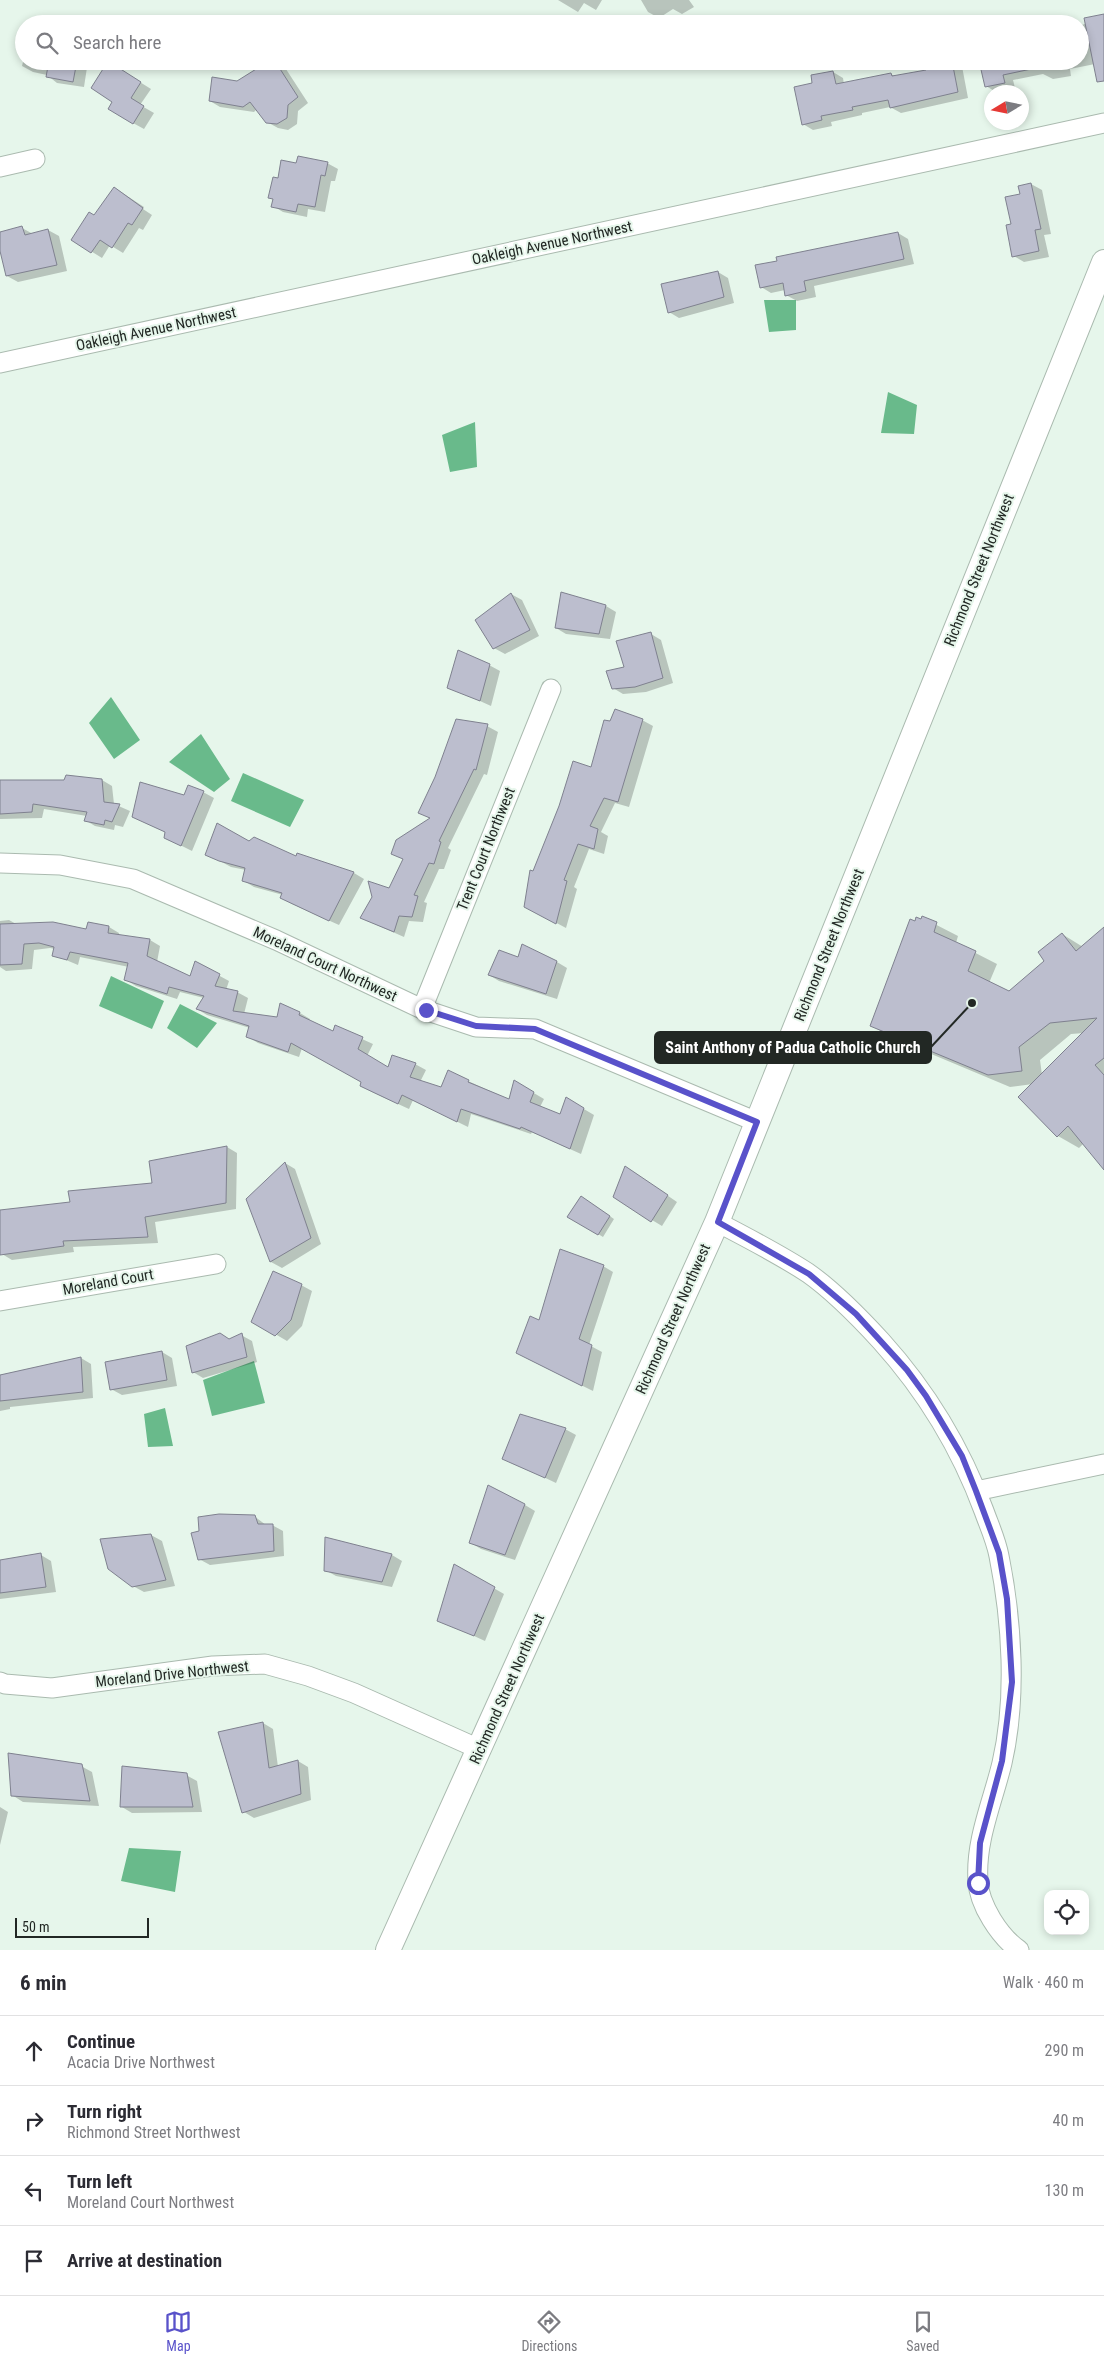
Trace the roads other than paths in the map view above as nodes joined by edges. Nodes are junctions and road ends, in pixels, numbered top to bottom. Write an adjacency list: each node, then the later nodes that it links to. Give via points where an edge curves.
1 (1104, 123): 5 (street, Oakleigh Avenue Northwest)
2 (35, 160): 3 (street)
3 (0, 167)
4 (1104, 262): 9 (street, Richmond Street Northwest)
5 (0, 363)
6 (551, 689): 8 (street, Trent Court Northwest)
7 (0, 863): 8 (street, Moreland Court Northwest, via 60,865 133,879 276,940)
8 (422, 1009): 9 (street, Moreland Court Northwest, via 476,1026 535,1029)
9 (757, 1122): 10 (street, Richmond Street Northwest)
10 (718, 1222): 14 (street, via 809,1274 856,1314 926,1396 962,1456); 16 (street, Richmond Street Northwest)
11 (216, 1264): 12 (street, Moreland Court)
12 (0, 1301)
13 (1104, 1464): 14 (street)
14 (976, 1491): 18 (street, via 999,1553 1007,1599 1012,1682 1002,1761 980,1843 978,1883 988,1915)
15 (0, 1682): 16 (street, Moreland Drive Northwest, via 52,1688 213,1666 265,1664 354,1694)
16 (479, 1749): 17 (street, Richmond Street Northwest)
17 (388, 1950)
18 (1019, 1950)

